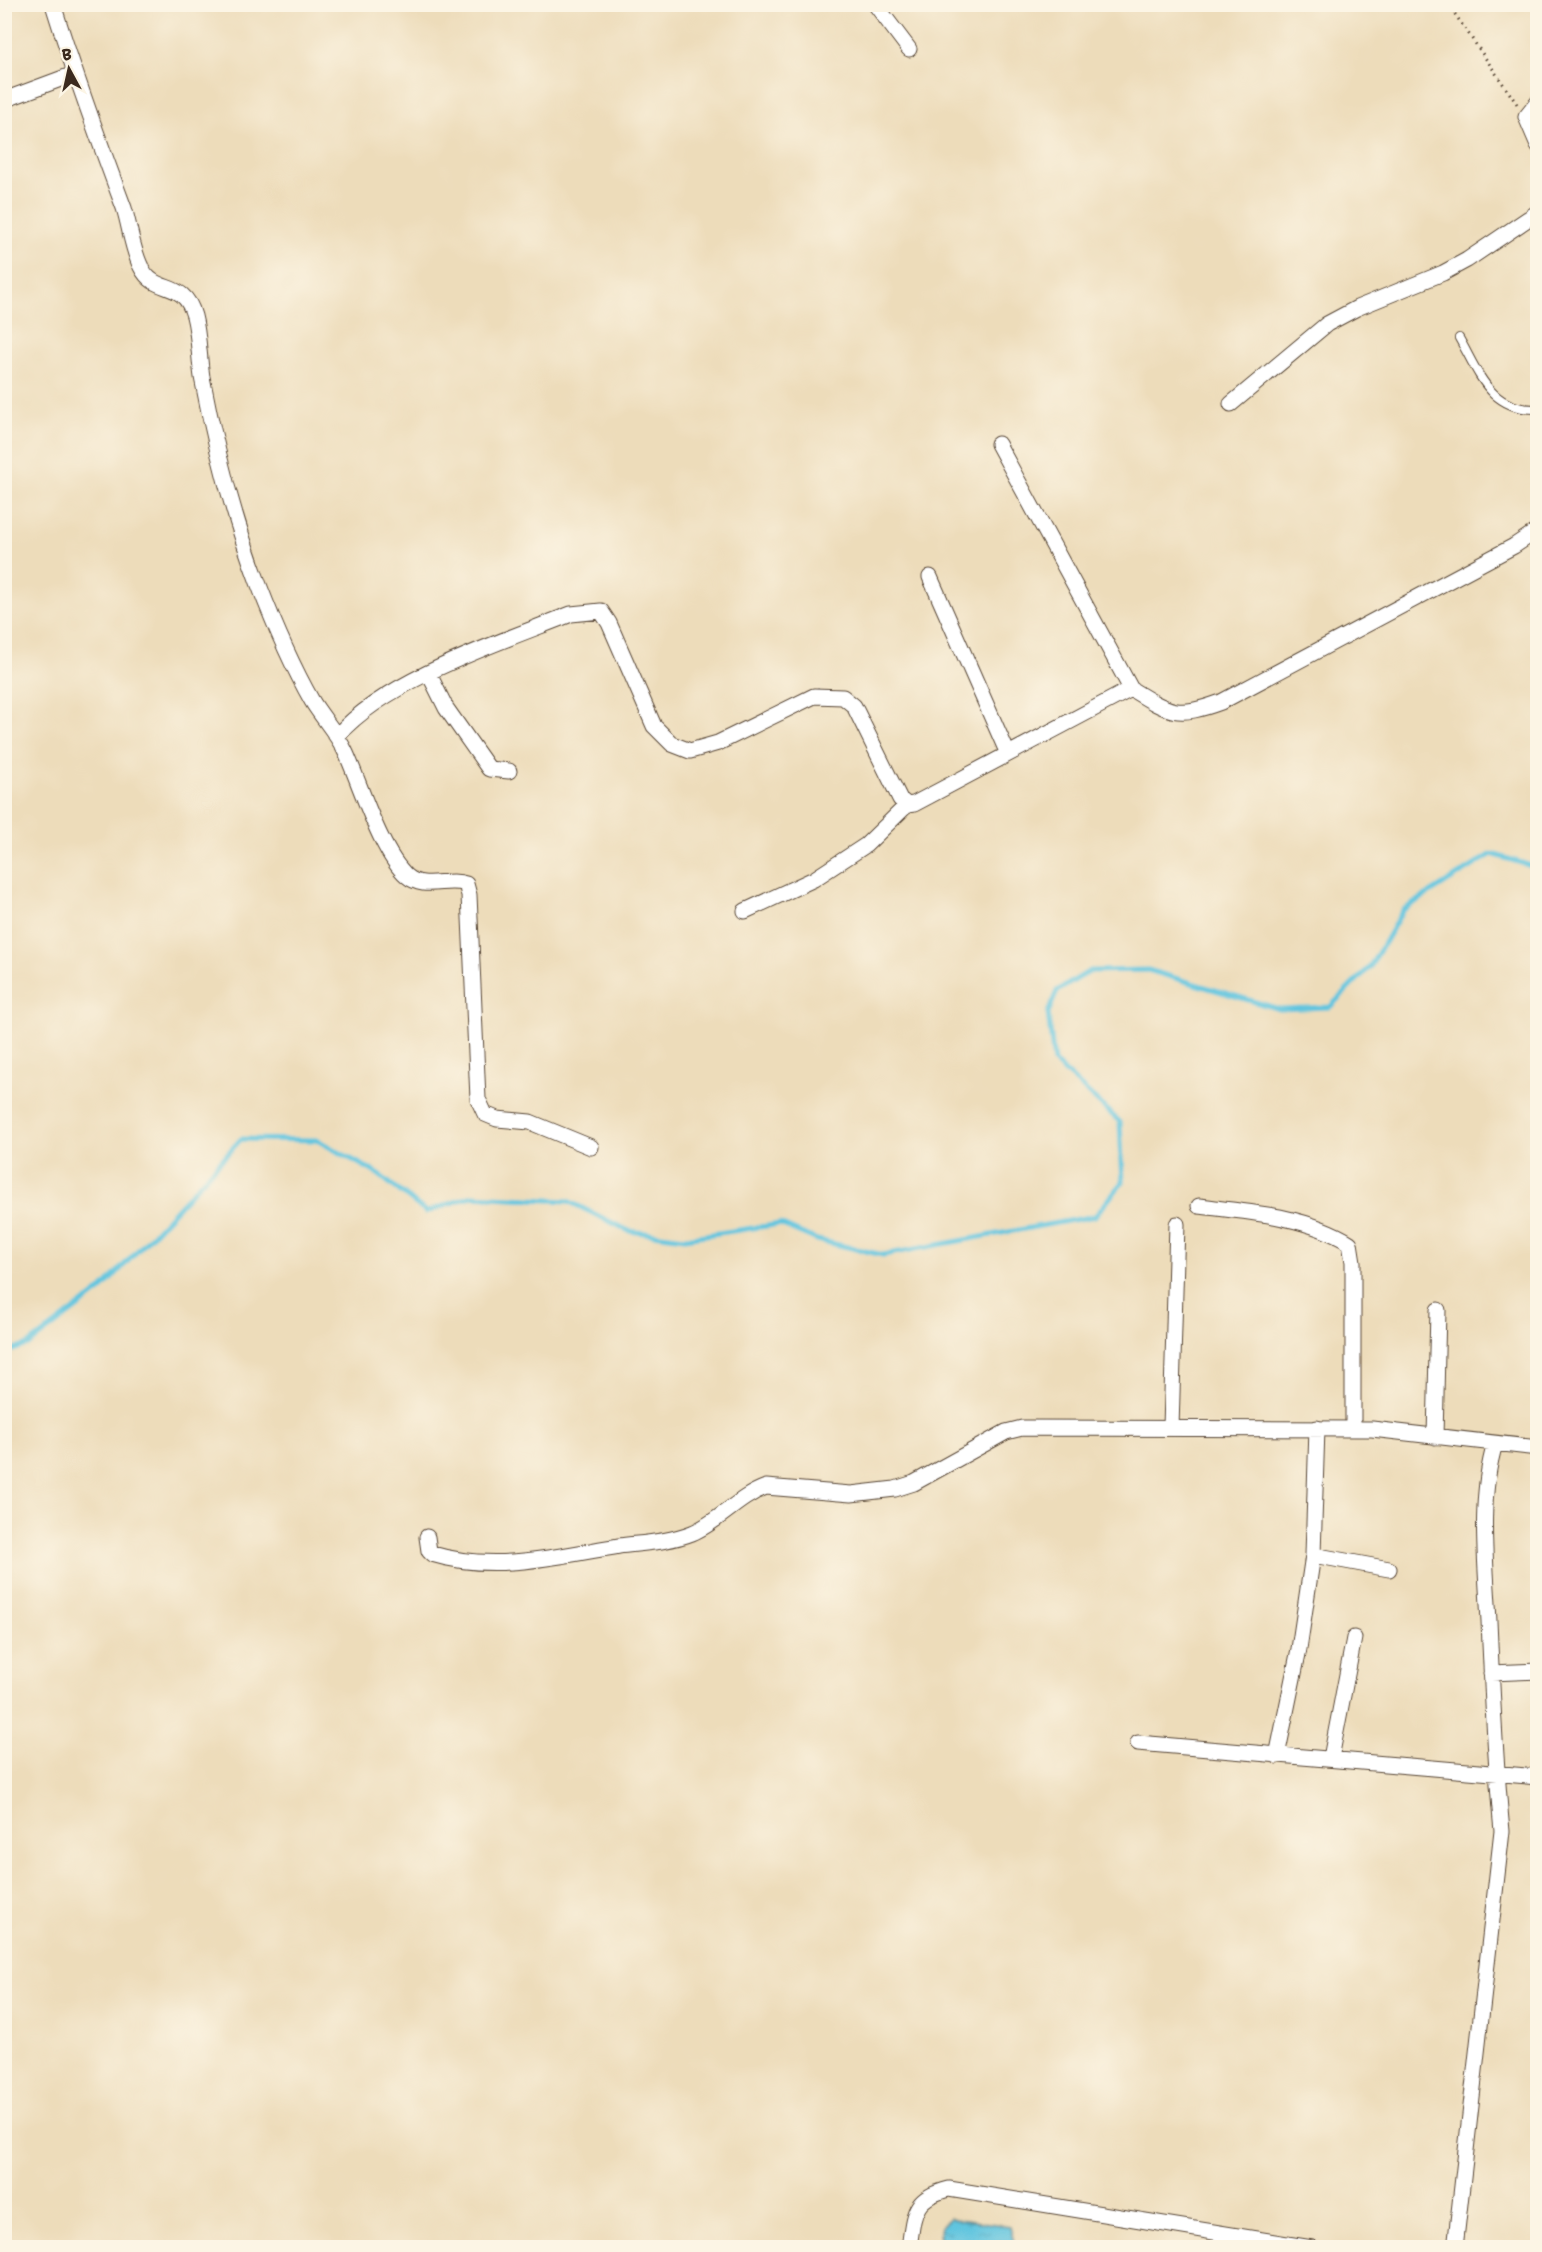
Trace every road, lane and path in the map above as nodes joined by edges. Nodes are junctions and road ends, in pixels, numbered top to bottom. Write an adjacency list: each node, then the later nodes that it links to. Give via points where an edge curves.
1 (53, 4): 5 (street)
2 (875, 4): 4 (street)
3 (1448, 4): 8 (path)
4 (909, 49)
5 (74, 74): 6 (street); 19 (street, via 126,213 141,267 152,282 178,290 187,299 231,497 258,584 291,661 314,704)
6 (4, 100)
7 (1538, 102): 8 (street)
8 (1526, 117): 9 (street)
9 (1538, 145)
10 (1538, 212): 12 (street, via 1451,269 1327,324)
11 (1459, 338): 13 (lane, via 1492,395 1519,410)
12 (1231, 404)
13 (1538, 409)
14 (999, 444): 18 (street)
15 (1538, 531): 18 (street, via 1221,702 1180,713)
16 (930, 577): 20 (street)
17 (429, 674): 19 (street, via 386,694 354,717); 21 (street, via 446,708 489,769); 22 (street, via 571,614 601,611 654,726 672,744 690,752 718,743 814,696 843,697 854,706 900,799)
18 (1131, 689): 20 (street)
19 (338, 735): 24 (street, via 391,858 408,878 427,884 466,885 481,1108 497,1119 530,1122)
20 (1008, 754): 22 (street)
21 (510, 771)
22 (907, 805): 23 (street, via 866,845 814,879)
23 (745, 911)
24 (591, 1148)
25 (1199, 1206): 30 (street, via 1311,1226 1350,1243)
26 (1178, 1224): 28 (street)
27 (1438, 1310): 31 (street)
28 (1171, 1428): 29 (street); 34 (street, via 1014,1429 895,1489 851,1494 766,1487 690,1533 532,1561 480,1562 437,1556 429,1551)
29 (1317, 1428): 30 (street); 35 (street)
30 (1353, 1429): 31 (street)
31 (1435, 1437): 32 (street)
32 (1495, 1443): 33 (street); 39 (street, via 1487,1470 1486,1574)
33 (1538, 1448)
34 (427, 1537)
35 (1313, 1555): 36 (street); 41 (street)
36 (1389, 1569)
37 (1354, 1638): 42 (street)
38 (1538, 1671): 39 (street)
39 (1491, 1673): 43 (street)
40 (1138, 1743): 41 (street)
41 (1277, 1756): 42 (street)
42 (1331, 1758): 43 (street)
43 (1496, 1773): 44 (street); 47 (street, via 1502,1831)
44 (1538, 1777)
45 (909, 2247): 46 (street, via 915,2211 923,2198 949,2189)
46 (1312, 2247)
47 (1455, 2247)

